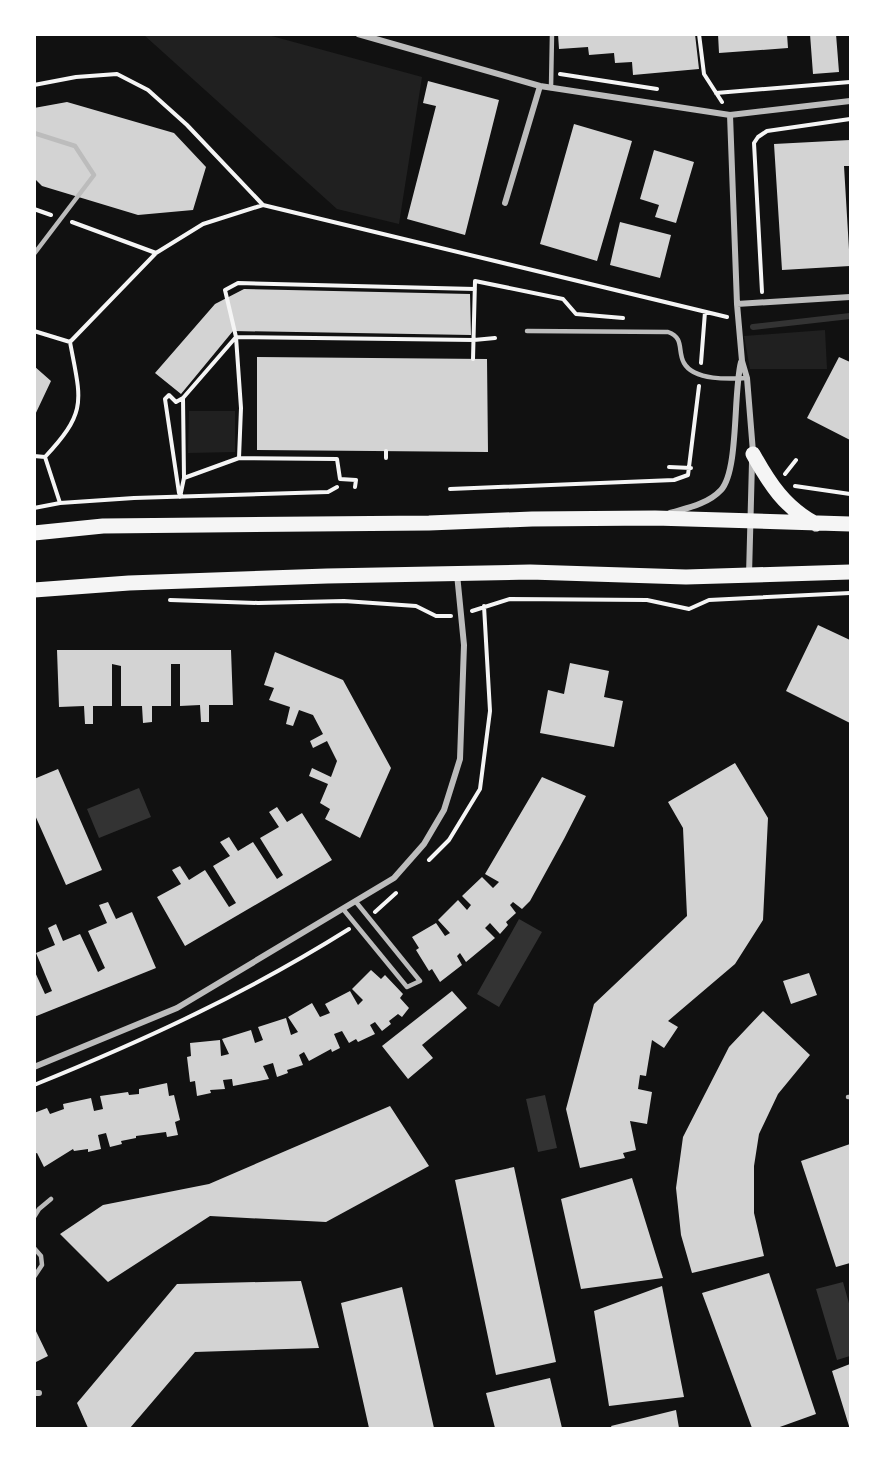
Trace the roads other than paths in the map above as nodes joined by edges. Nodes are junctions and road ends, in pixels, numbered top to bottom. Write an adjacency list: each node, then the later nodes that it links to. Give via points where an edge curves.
1 (358, 34): 3 (street)
2 (552, 34): 4 (lane)
3 (540, 86): 4 (street); 8 (street)
4 (551, 88): 6 (street)
5 (850, 101): 6 (street)
6 (730, 115): 11 (street)
7 (34, 133): 9 (lane, via 75,147 94,175)
8 (505, 203)
9 (34, 254)
10 (850, 297): 11 (street)
11 (737, 304): 13 (street)
12 (528, 331): 15 (lane, via 668,332 676,334 680,341 685,365 700,375)
13 (742, 361): 14 (street); 15 (street)
14 (747, 378): 15 (lane); 16 (street)
15 (737, 379): 17 (street, via 730,474 707,501)
16 (753, 454): 18 (street); 20 (highway, via 771,488 801,516)
17 (655, 518): 18 (highway); 21 (highway, via 103,526)
18 (750, 521): 20 (highway); 24 (street)
19 (850, 524): 20 (highway)
20 (818, 525)
21 (34, 532)
22 (850, 572): 24 (highway)
23 (457, 574): 24 (highway); 25 (highway, via 129,583); 26 (street, via 464,645 459,759 444,810 424,844 394,878)
24 (749, 575)
25 (34, 590)
26 (356, 902): 27 (street); 27 (lane, via 420,981 407,987)
27 (343, 909): 28 (street, via 177,1008)
28 (34, 1067)
29 (51, 1199): 30 (lane)
30 (34, 1218)
31 (34, 1248): 32 (lane, via 42,1265)
32 (34, 1277)

